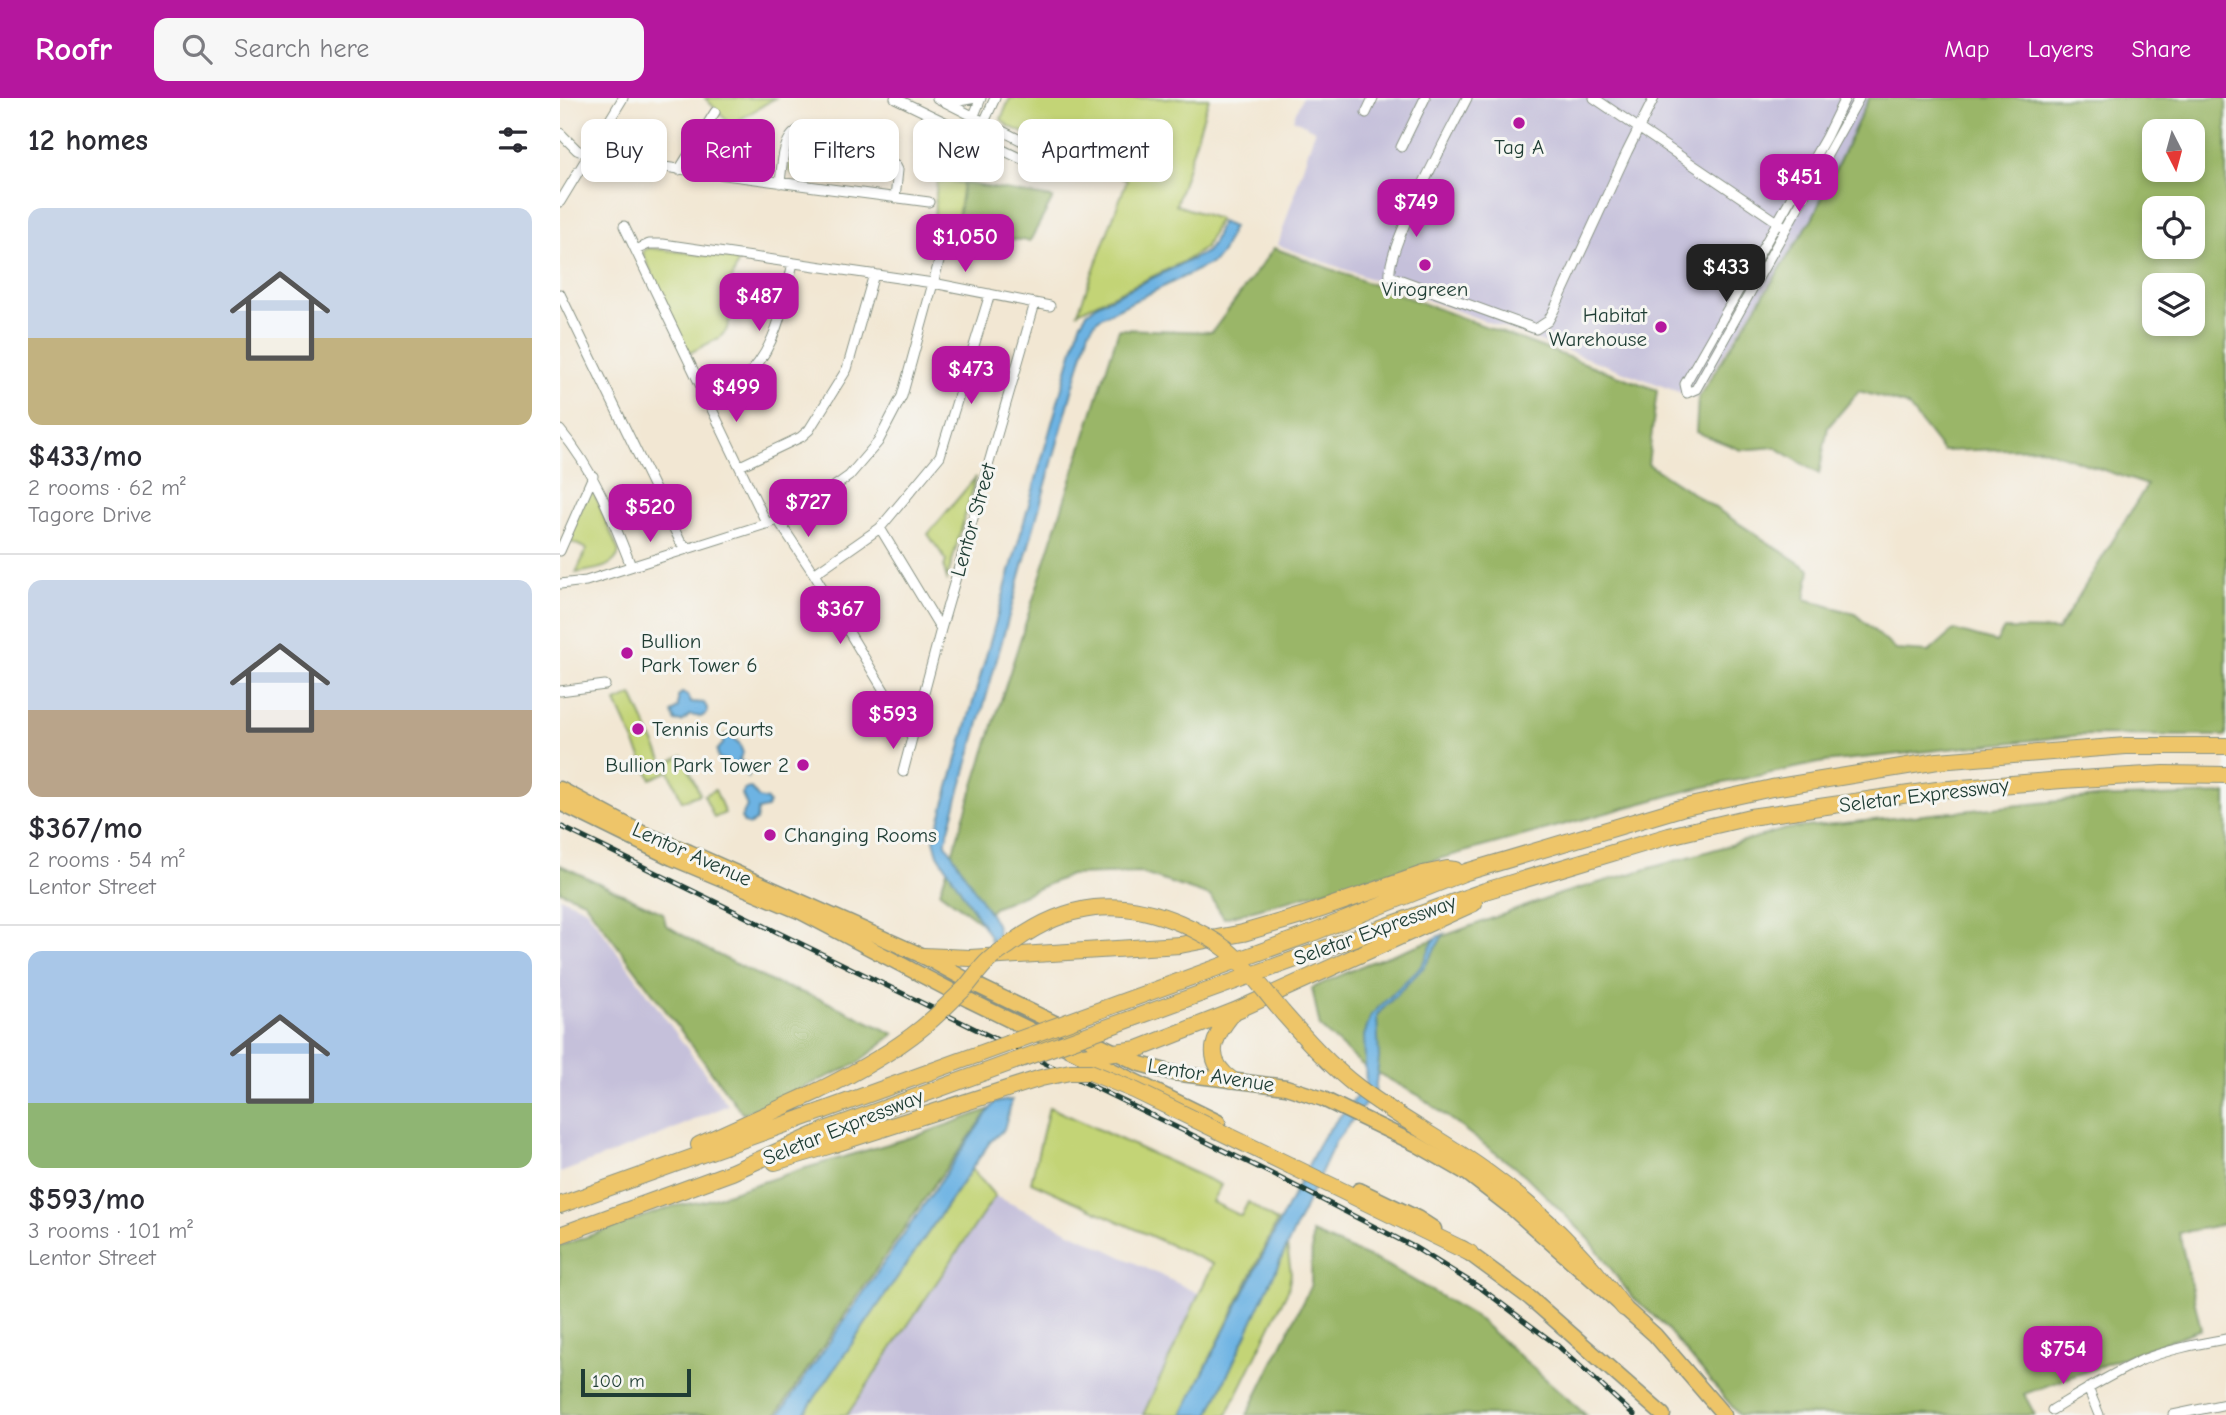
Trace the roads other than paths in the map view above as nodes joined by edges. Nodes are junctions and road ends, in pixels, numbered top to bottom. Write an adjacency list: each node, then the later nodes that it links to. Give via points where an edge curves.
1 (623, 98): 17 (street)
2 (895, 98): 18 (street)
3 (937, 98): 16 (street)
4 (943, 98): 5 (street)
5 (979, 98): 16 (street)
6 (995, 98): 19 (street)
7 (1373, 98): 15 (street)
8 (1425, 98): 23 (street)
9 (1467, 98): 20 (street, via 1391,259 1390,276 1536,329 1554,310)
10 (1594, 98): 20 (street)
11 (1654, 98): 20 (street)
12 (1845, 98): 33 (street)
13 (1859, 98): 35 (street)
14 (715, 112): 28 (street)
15 (1366, 113)
16 (973, 118)
17 (610, 119)
18 (939, 119)
19 (985, 119)
20 (1639, 129): 33 (street)
21 (560, 133): 25 (street)
22 (1004, 133): 24 (street, via 1044,152 1036,166)
23 (1401, 147)
24 (1004, 151)
25 (581, 152)
26 (581, 165): 31 (street)
27 (667, 168): 28 (street)
28 (679, 170): 29 (street)
29 (780, 183): 30 (street); 30 (street, via 786,141 795,132 817,127 896,166)
30 (895, 198): 32 (street)
31 (560, 202)
32 (929, 202)
33 (1777, 223): 35 (street); 35 (street, via 1685,384 1687,393 1696,389)
34 (624, 226): 37 (street)
35 (1787, 228)
36 (943, 247): 40 (street)
37 (636, 250): 38 (street, via 663,244); 45 (street)
38 (793, 263): 39 (street); 45 (street, via 778,326 757,366)
39 (874, 274): 40 (street); 47 (street, via 847,369 808,430)
40 (933, 283): 42 (street); 49 (street, via 902,396 878,442 849,476)
41 (560, 294): 52 (street)
42 (990, 294): 43 (street); 51 (street, via 940,456)
43 (1035, 303): 44 (street); 57 (street, Lentor Street)
44 (1050, 306)
45 (705, 396): 47 (street)
46 (560, 430): 48 (street)
47 (740, 466): 50 (street)
48 (593, 476): 53 (street); 54 (street)
49 (778, 520): 50 (street); 55 (street)
50 (767, 524): 52 (street)
51 (880, 528): 55 (street); 57 (street)
52 (682, 547): 54 (street)
53 (560, 551)
54 (631, 566): 56 (street)
55 (814, 574): 60 (street)
56 (560, 584)
57 (941, 629): 60 (street, Lentor Street)
58 (605, 685): 59 (street)
59 (560, 691)
60 (912, 737): 62 (street, Lentor Street)
61 (2226, 746): 66 (highway, Seletar Expressway, via 2126,746 1938,761 1772,788 1681,808)
62 (903, 772)
63 (2226, 775): 67 (highway, Seletar Expressway, via 2164,774 1951,789 1750,817 1668,836)
64 (560, 789): 68 (main road, Lentor Avenue, via 642,833)
65 (560, 803): 70 (main road, Lentor Avenue, via 672,858 801,912)
66 (1466, 872): 68 (highway, via 1447,869 1423,874 1243,933 1180,945 970,958); 76 (highway, Seletar Expressway, bridge)
67 (1485, 891): 71 (highway, via 1470,905); 75 (highway, Seletar Expressway, bridge)
68 (923, 956): 69 (main road, Lentor Avenue)
69 (978, 986): 70 (main road); 72 (main road, Lentor Avenue)
70 (969, 1000): 73 (main road, Lentor Avenue)
71 (1235, 1011): 72 (highway, via 1138,1049); 74 (highway, via 1216,1037 1214,1053 1218,1067)
72 (1114, 1053): 73 (highway); 74 (main road, Lentor Avenue, via 1160,1070)
73 (1083, 1056): 77 (main road, Lentor Avenue, via 1297,1160)
74 (1232, 1080): 81 (main road, Lentor Avenue, via 1323,1099 1468,1174)
75 (831, 1137): 77 (highway, bridge, via 1041,1077 1090,1072); 79 (highway, Seletar Expressway)
76 (673, 1164): 78 (highway, Seletar Expressway); 81 (highway, bridge, via 691,1148 856,1073 891,1051 925,1026 990,959 1039,925 1070,911 1140,910 1194,929 1229,951 1343,1075 1489,1173 1552,1225)
77 (1328, 1180): 80 (highway)
78 (560, 1205)
79 (560, 1235)
80 (1470, 1253): 86 (main road, via 1566,1328)
81 (1624, 1308): 87 (main road, Lentor Avenue, via 1655,1335)
82 (2226, 1339): 83 (street, via 2142,1361)
83 (2088, 1388): 85 (street); 88 (street)
84 (2226, 1404): 89 (street)
85 (2052, 1410)
86 (1662, 1415)
87 (1724, 1415)
88 (2099, 1415)
89 (2173, 1415)

